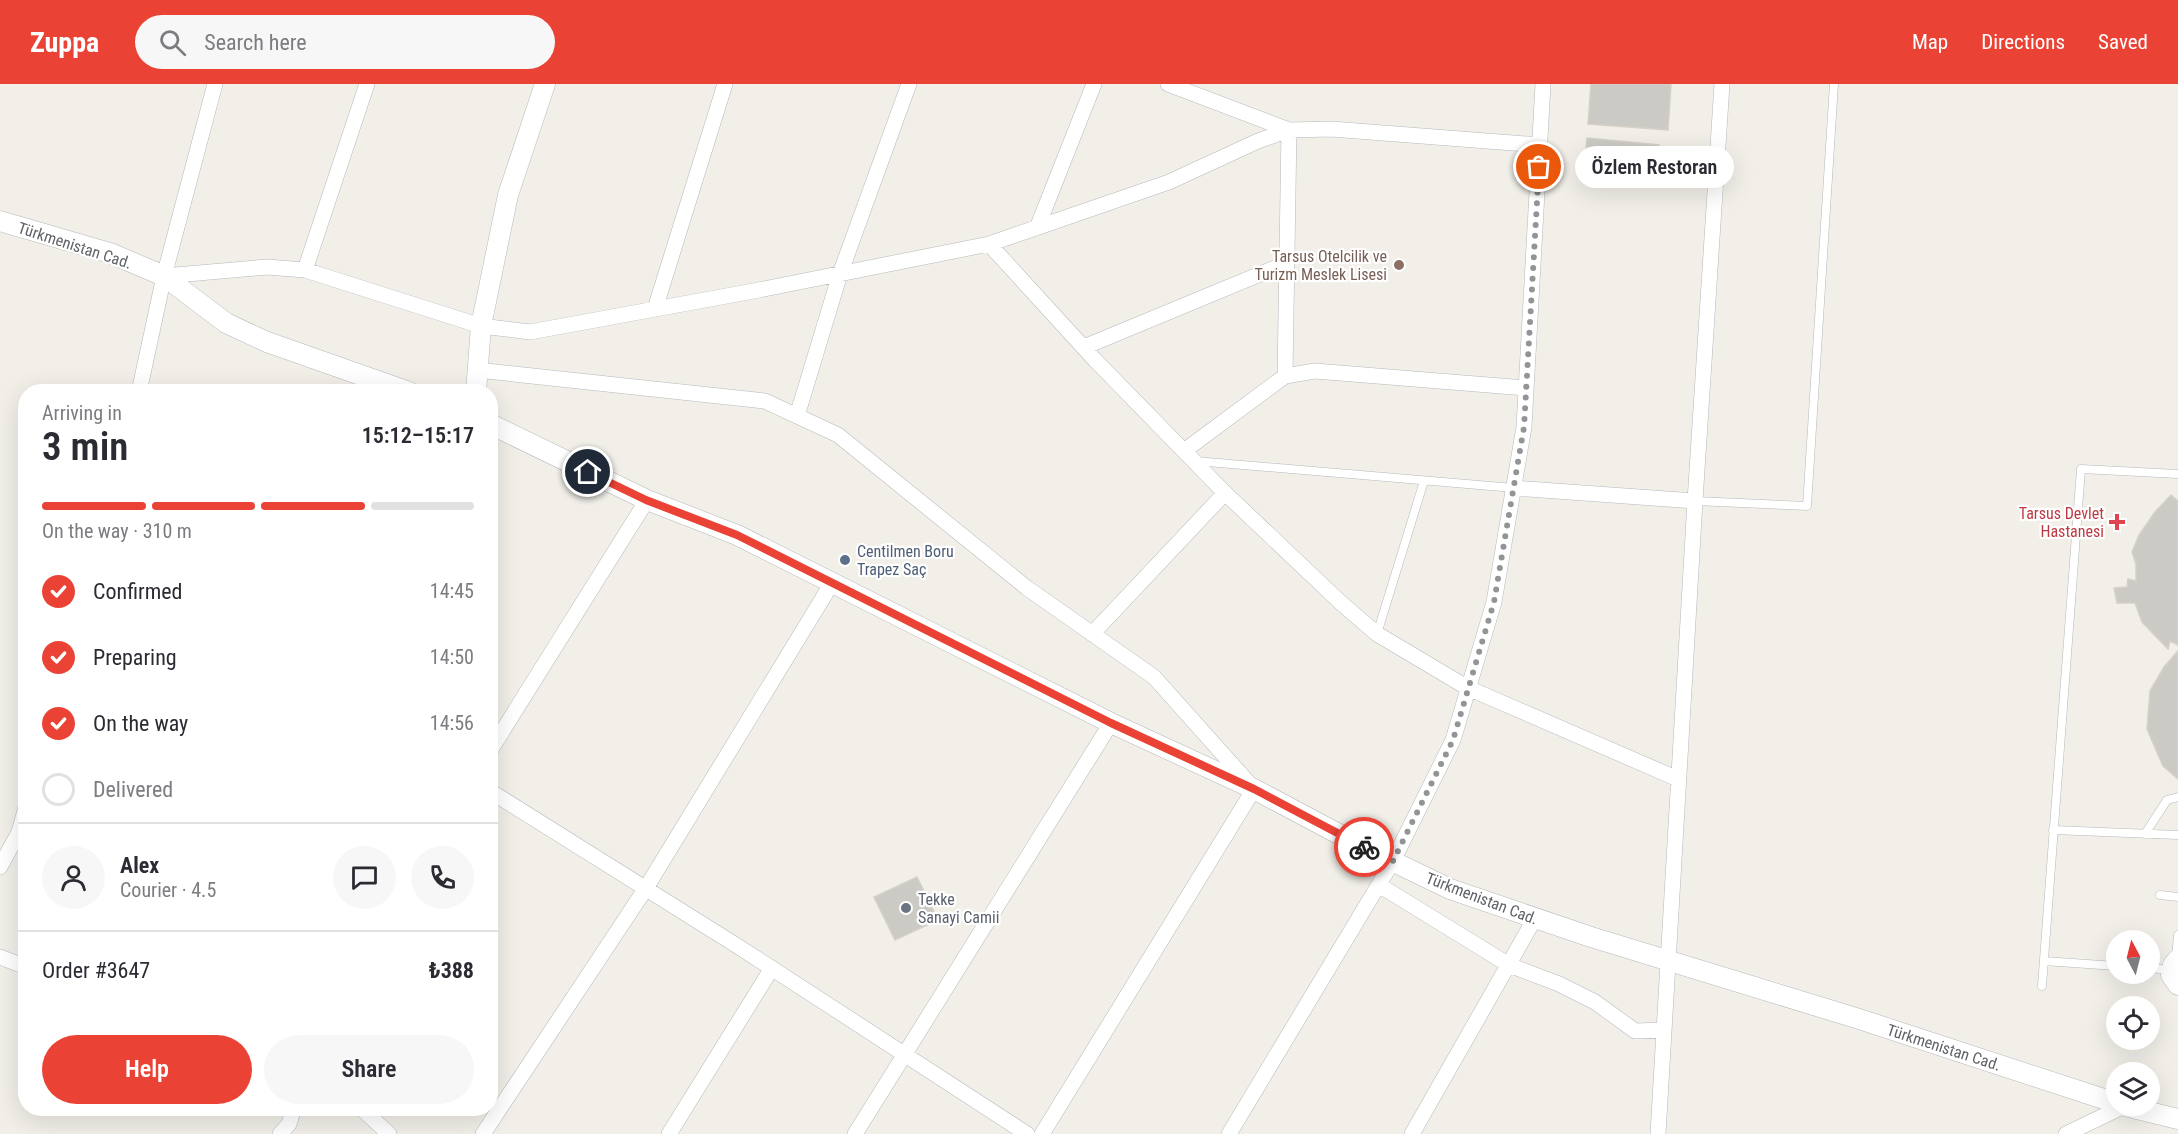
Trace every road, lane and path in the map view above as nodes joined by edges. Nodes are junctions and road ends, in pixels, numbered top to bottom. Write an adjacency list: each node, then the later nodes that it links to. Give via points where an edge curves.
1 (216, 84): 19 (street)
2 (367, 84): 17 (street)
3 (545, 84): 21 (street, via 508,195)
4 (725, 84): 20 (street)
5 (909, 84): 18 (street)
6 (1094, 84): 14 (street)
7 (1168, 84): 11 (street)
8 (1543, 84): 12 (street)
9 (1722, 84): 37 (street)
10 (1834, 84): 37 (lane, via 1807,506)
11 (1289, 130): 12 (street, via 1331,129); 14 (street, via 1168,182); 16 (street)
12 (1540, 145): 28 (street)
13 (0, 221): 19 (street, Türkmenistan Cad., via 110,253)
14 (1037, 228): 15 (street)
15 (988, 244): 18 (street); 22 (street)
16 (1287, 263): 22 (street); 24 (street)
17 (305, 270): 19 (street, via 267,267); 21 (street)
18 (840, 274): 20 (street); 29 (street)
19 (164, 276): 25 (street); 26 (street, Türkmenistan Cad., via 226,322 267,342)
20 (654, 309): 21 (street, via 530,332)
21 (481, 326): 23 (street)
22 (1084, 348): 31 (street)
23 (477, 370): 27 (street); 29 (street, via 765,401)
24 (1286, 376): 28 (street, via 1315,371); 31 (street)
25 (141, 384)
26 (386, 384)
27 (476, 384)
28 (1526, 388): 34 (street)
29 (797, 416): 39 (street, via 838,435 1027,588)
30 (498, 428): 36 (street, Türkmenistan Cad.)
31 (1189, 456): 33 (lane); 35 (street)
32 (2178, 474): 48 (lane, via 2080,469)
33 (1424, 481): 34 (lane); 40 (lane)
34 (1514, 488): 37 (street); 41 (street, via 1494,602)
35 (1226, 493): 39 (street); 40 (street)
36 (646, 500): 38 (street, Türkmenistan Cad., via 737,535); 43 (street)
37 (1695, 501): 44 (street)
38 (832, 583): 42 (street, Türkmenistan Cad.); 55 (street)
39 (1092, 634): 45 (street, via 1154,677)
40 (1377, 634): 41 (street)
41 (1468, 688): 44 (street); 52 (street, via 1453,740)
42 (1111, 723): 45 (street, Türkmenistan Cad.); 71 (street)
43 (498, 739)
44 (1678, 779): 61 (street)
45 (1254, 789): 52 (street, Türkmenistan Cad.); 86 (street)
46 (498, 796): 55 (street)
47 (2178, 797): 50 (lane, via 2167,800)
48 (2053, 830): 50 (lane); 62 (lane)
49 (18, 834): 53 (street)
50 (2145, 834): 51 (lane)
51 (2178, 835)
52 (1393, 861): 54 (street); 58 (street, Türkmenistan Cad., via 1450,889)
53 (0, 867)
54 (1379, 885): 64 (street); 87 (street)
55 (646, 888): 66 (street); 73 (street)
56 (2160, 895): 57 (lane)
57 (2178, 897)
58 (1535, 918): 61 (street, Türkmenistan Cad.); 64 (street)
59 (2178, 935): 68 (lane)
60 (0, 957): 63 (street)
61 (1668, 961): 70 (street); 72 (street, Türkmenistan Cad.)
62 (2044, 961): 65 (lane); 69 (lane)
63 (18, 964)
64 (1509, 965): 70 (street, via 1595,1002 1635,1031); 88 (street)
65 (2106, 965)
66 (772, 968): 71 (street); 83 (street)
67 (2160, 968): 68 (lane)
68 (2176, 969)
69 (2042, 986)
70 (1664, 1030): 89 (street)
71 (905, 1055): 84 (street); 85 (street)
72 (2106, 1100)
73 (498, 1111)
74 (2106, 1115): 90 (street)
75 (2160, 1115): 79 (street)
76 (292, 1116): 80 (street)
77 (370, 1116): 81 (street)
78 (495, 1116): 82 (street)
79 (2178, 1119)
80 (280, 1134)
81 (389, 1134)
82 (483, 1134)
83 (669, 1134)
84 (855, 1134)
85 (1027, 1134)
86 (1042, 1134)
87 (1229, 1134)
88 (1412, 1134)
89 (1658, 1134)
90 (2066, 1134)

